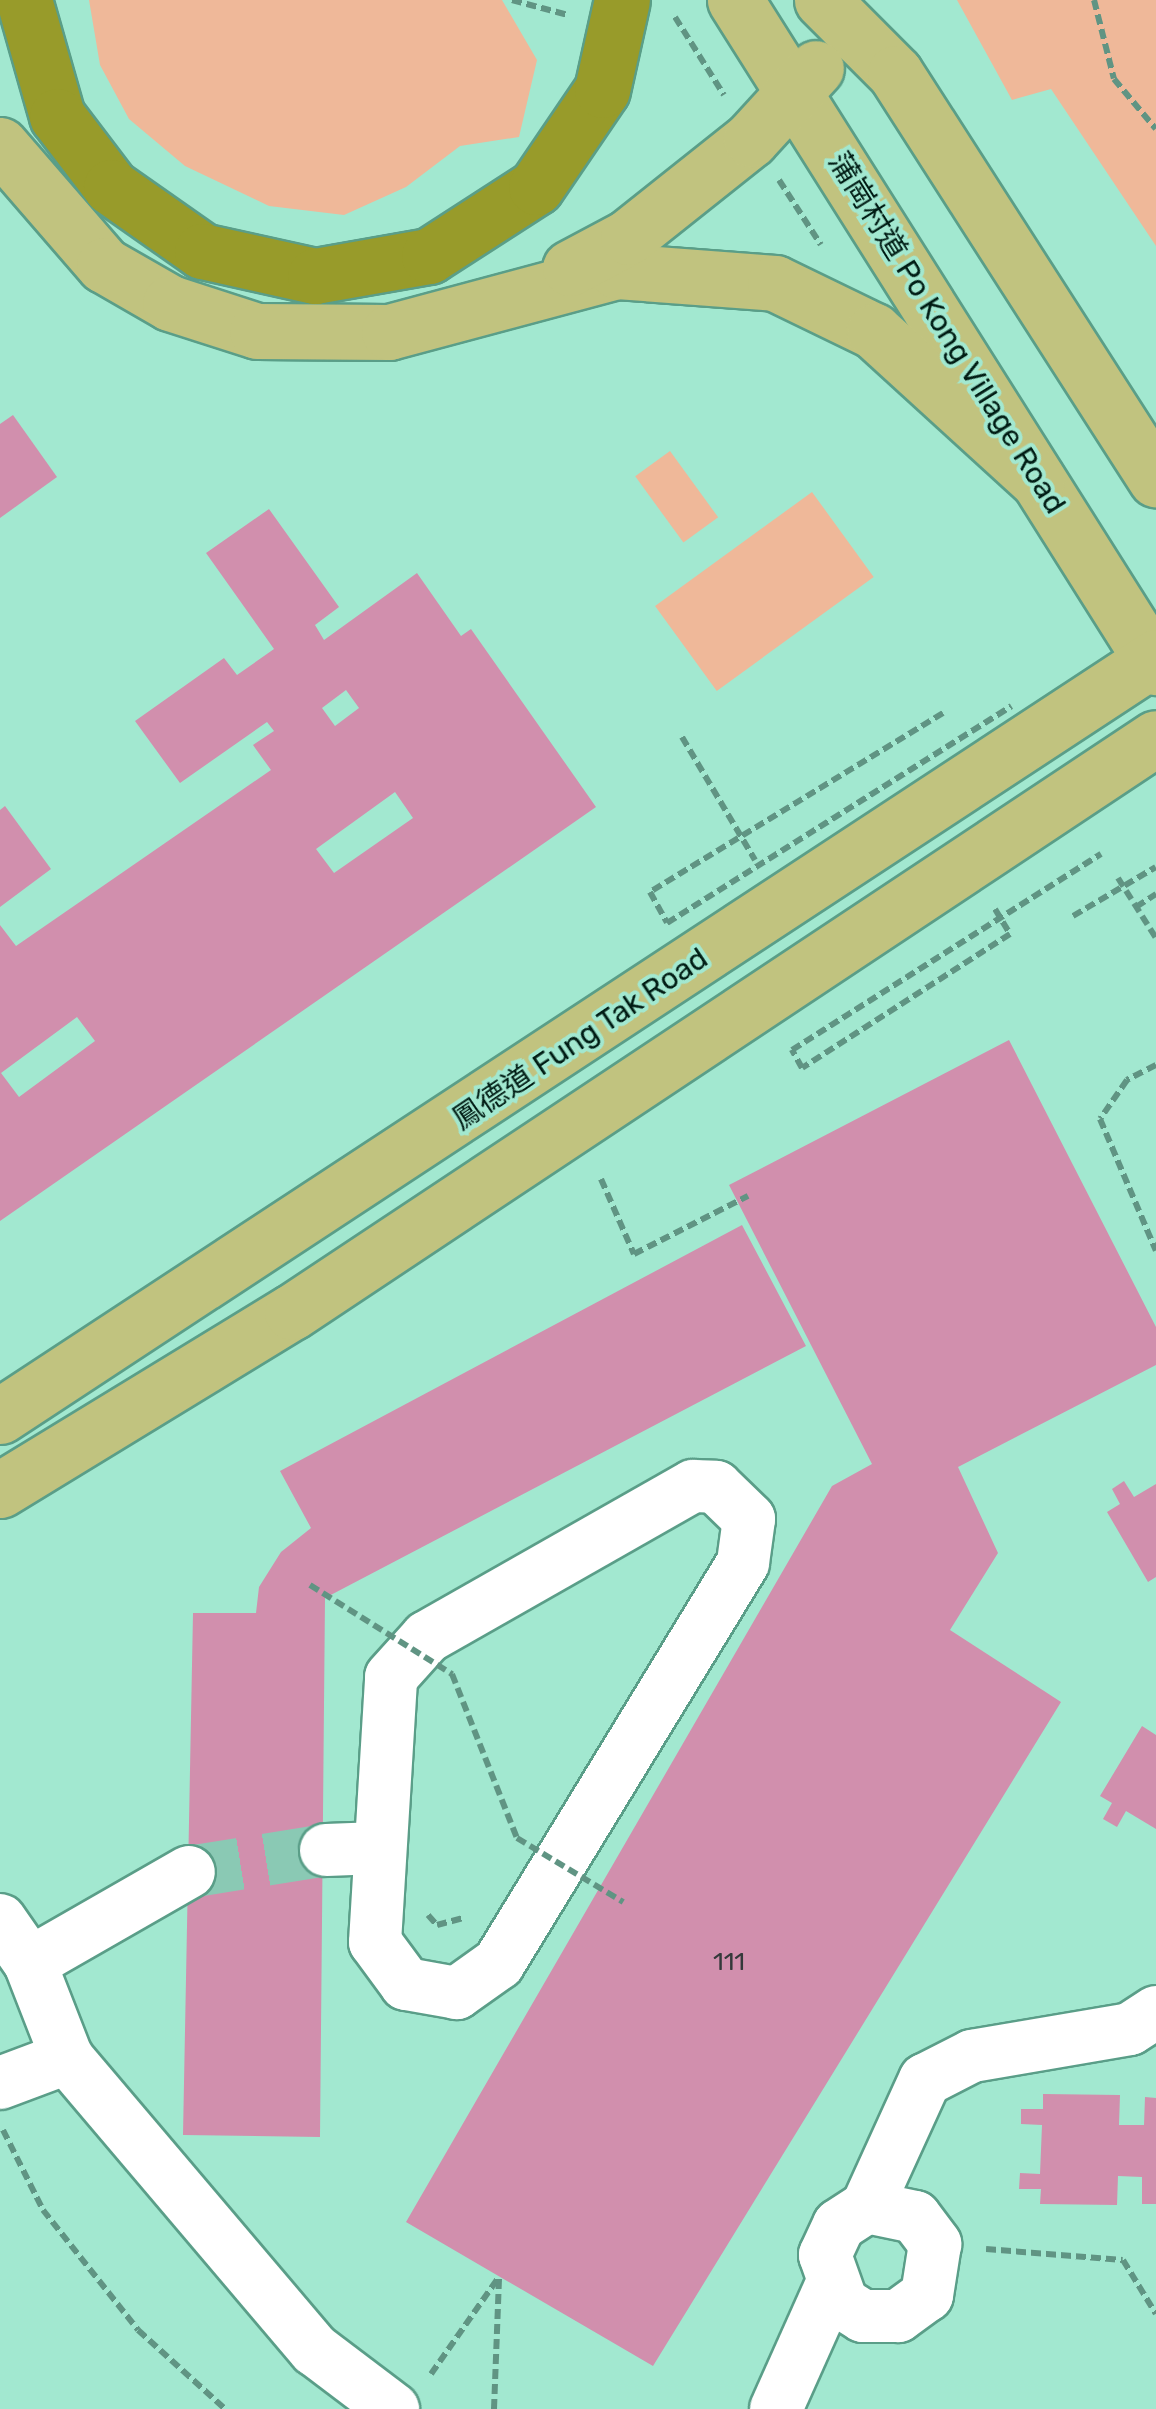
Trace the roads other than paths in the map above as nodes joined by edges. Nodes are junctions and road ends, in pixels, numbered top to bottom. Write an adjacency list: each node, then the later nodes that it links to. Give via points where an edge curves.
1 (24, 0): 3 (highway, via 56,116 111,187 202,251 315,276 428,256 536,187 602,90)
2 (735, 0): 5 (main road, 蒲崗村道 Po Kong Village Road)
3 (597, 8)
4 (827, 8): 5 (main road); 9 (main road, via 895,73)
5 (797, 96): 7 (main road, via 628,236); 8 (main road, 蒲崗村道 Po Kong Village Road)
6 (0, 145): 7 (main road, via 80,244 138,286 210,319 345,337)
7 (528, 290): 8 (main road, via 654,268 738,275 807,294 874,331)
8 (1038, 480): 10 (main road, 蒲崗村道 Po Kong Village Road)
9 (1156, 480)
10 (1154, 661): 12 (main road, 鳳德道 Fung Tak Road)
11 (1156, 738): 13 (main road, via 292,1312)
12 (0, 1416)
13 (0, 1490)
14 (379, 1848): 14 (lane, via 383,1704 406,1654 672,1494 716,1487 736,1500 750,1530 743,1563 480,1982 430,1994 387,1966 375,1942); 15 (lane)
15 (326, 1850)
16 (188, 1872): 18 (lane)
17 (0, 1920): 18 (lane)
18 (30, 1964): 20 (lane)
19 (1156, 2012): 22 (lane, via 1130,2030 947,2064 908,2102)
20 (67, 2058): 21 (lane); 24 (lane, via 315,2350)
21 (0, 2083)
22 (867, 2207): 23 (lane, via 829,2239); 23 (lane, via 914,2216 935,2244 927,2295 898,2316 864,2316)
23 (830, 2288): 25 (lane)
24 (410, 2394)
25 (776, 2409)

